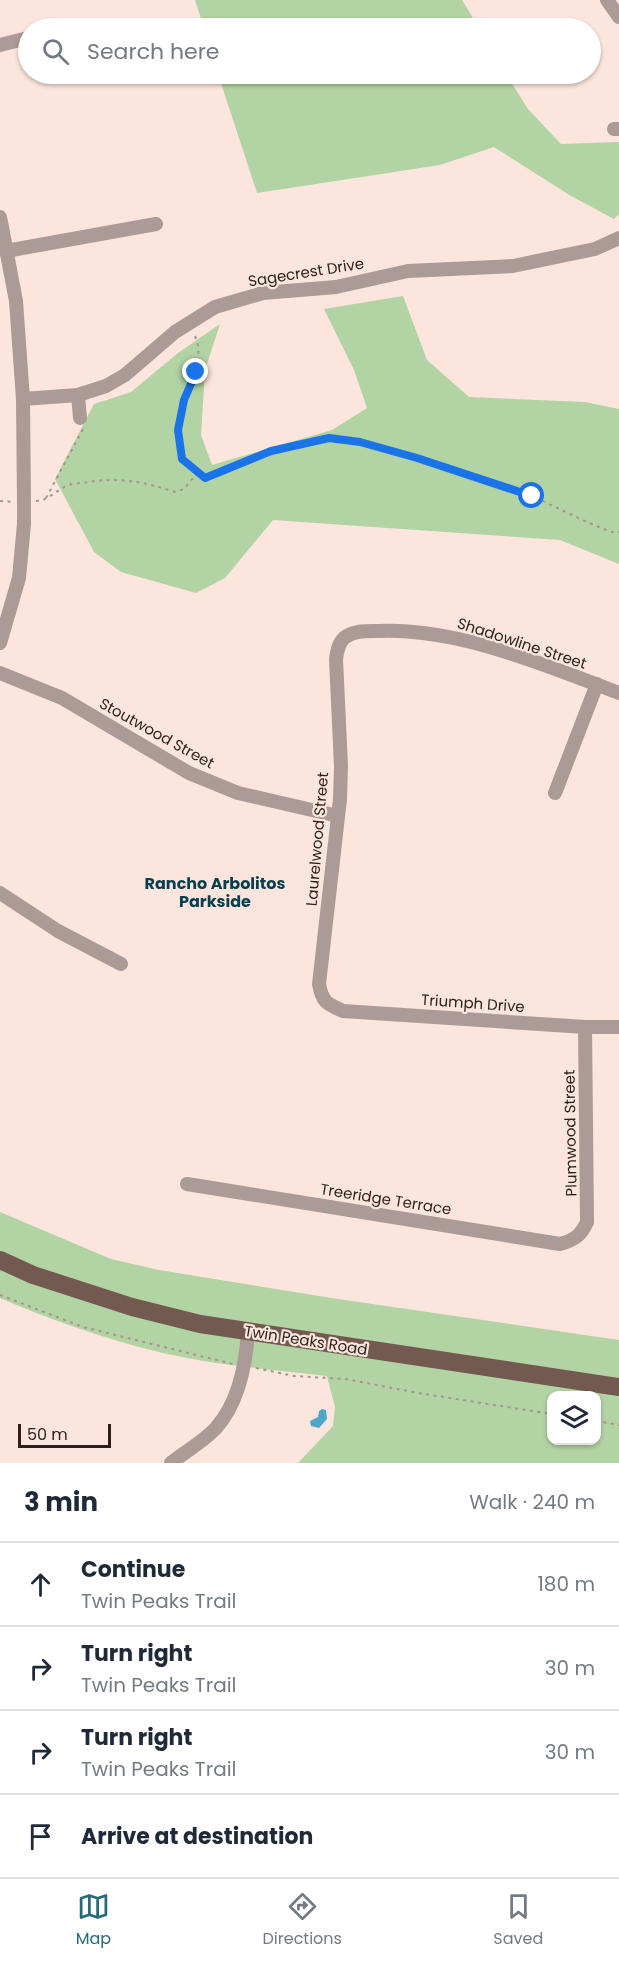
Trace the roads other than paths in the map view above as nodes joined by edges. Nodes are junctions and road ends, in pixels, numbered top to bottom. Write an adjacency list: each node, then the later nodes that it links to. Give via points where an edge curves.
1 (607, 0): 2 (street)
2 (619, 17)
3 (18, 40): 4 (street)
4 (0, 45)
5 (0, 217): 8 (street)
6 (156, 224): 8 (street)
7 (619, 238): 9 (street, Sagecrest Drive, via 595,249 513,266 408,271 336,287 263,293 215,307 175,332 125,375 106,387)
8 (6, 251): 10 (street, via 16,301)
9 (78, 395): 10 (street, Sagecrest Drive); 11 (street)
10 (23, 399): 13 (street, via 24,524 19,578)
11 (80, 418)
12 (343, 639): 15 (street, Shadowline Street, via 357,632 445,636 476,642); 18 (street, Laurelwood Street, via 336,659 341,766)
13 (0, 643)
14 (0, 673): 18 (street, Stoutwood Street, via 62,698 189,773 238,793)
15 (597, 684): 16 (street, Shadowline Street); 17 (street)
16 (619, 693)
17 (555, 793)
18 (338, 816): 21 (street, Laurelwood Street, via 319,984)
19 (0, 893): 20 (street, via 58,931)
20 (121, 964)
21 (327, 1004): 22 (street, Triumph Drive, via 343,1011)
22 (585, 1027): 23 (street, Triumph Drive); 25 (street, Plumwood Street, via 587,1222)
23 (619, 1027)
24 (187, 1184): 25 (street, Treeridge Terrace, via 561,1244)
25 (578, 1237)
26 (0, 1260): 27 (main road, Twin Peaks Road, via 33,1275 132,1307)
27 (248, 1331): 28 (main road, Twin Peaks Road); 29 (street, via 247,1355 231,1408 214,1430)
28 (619, 1387)
29 (171, 1463)

